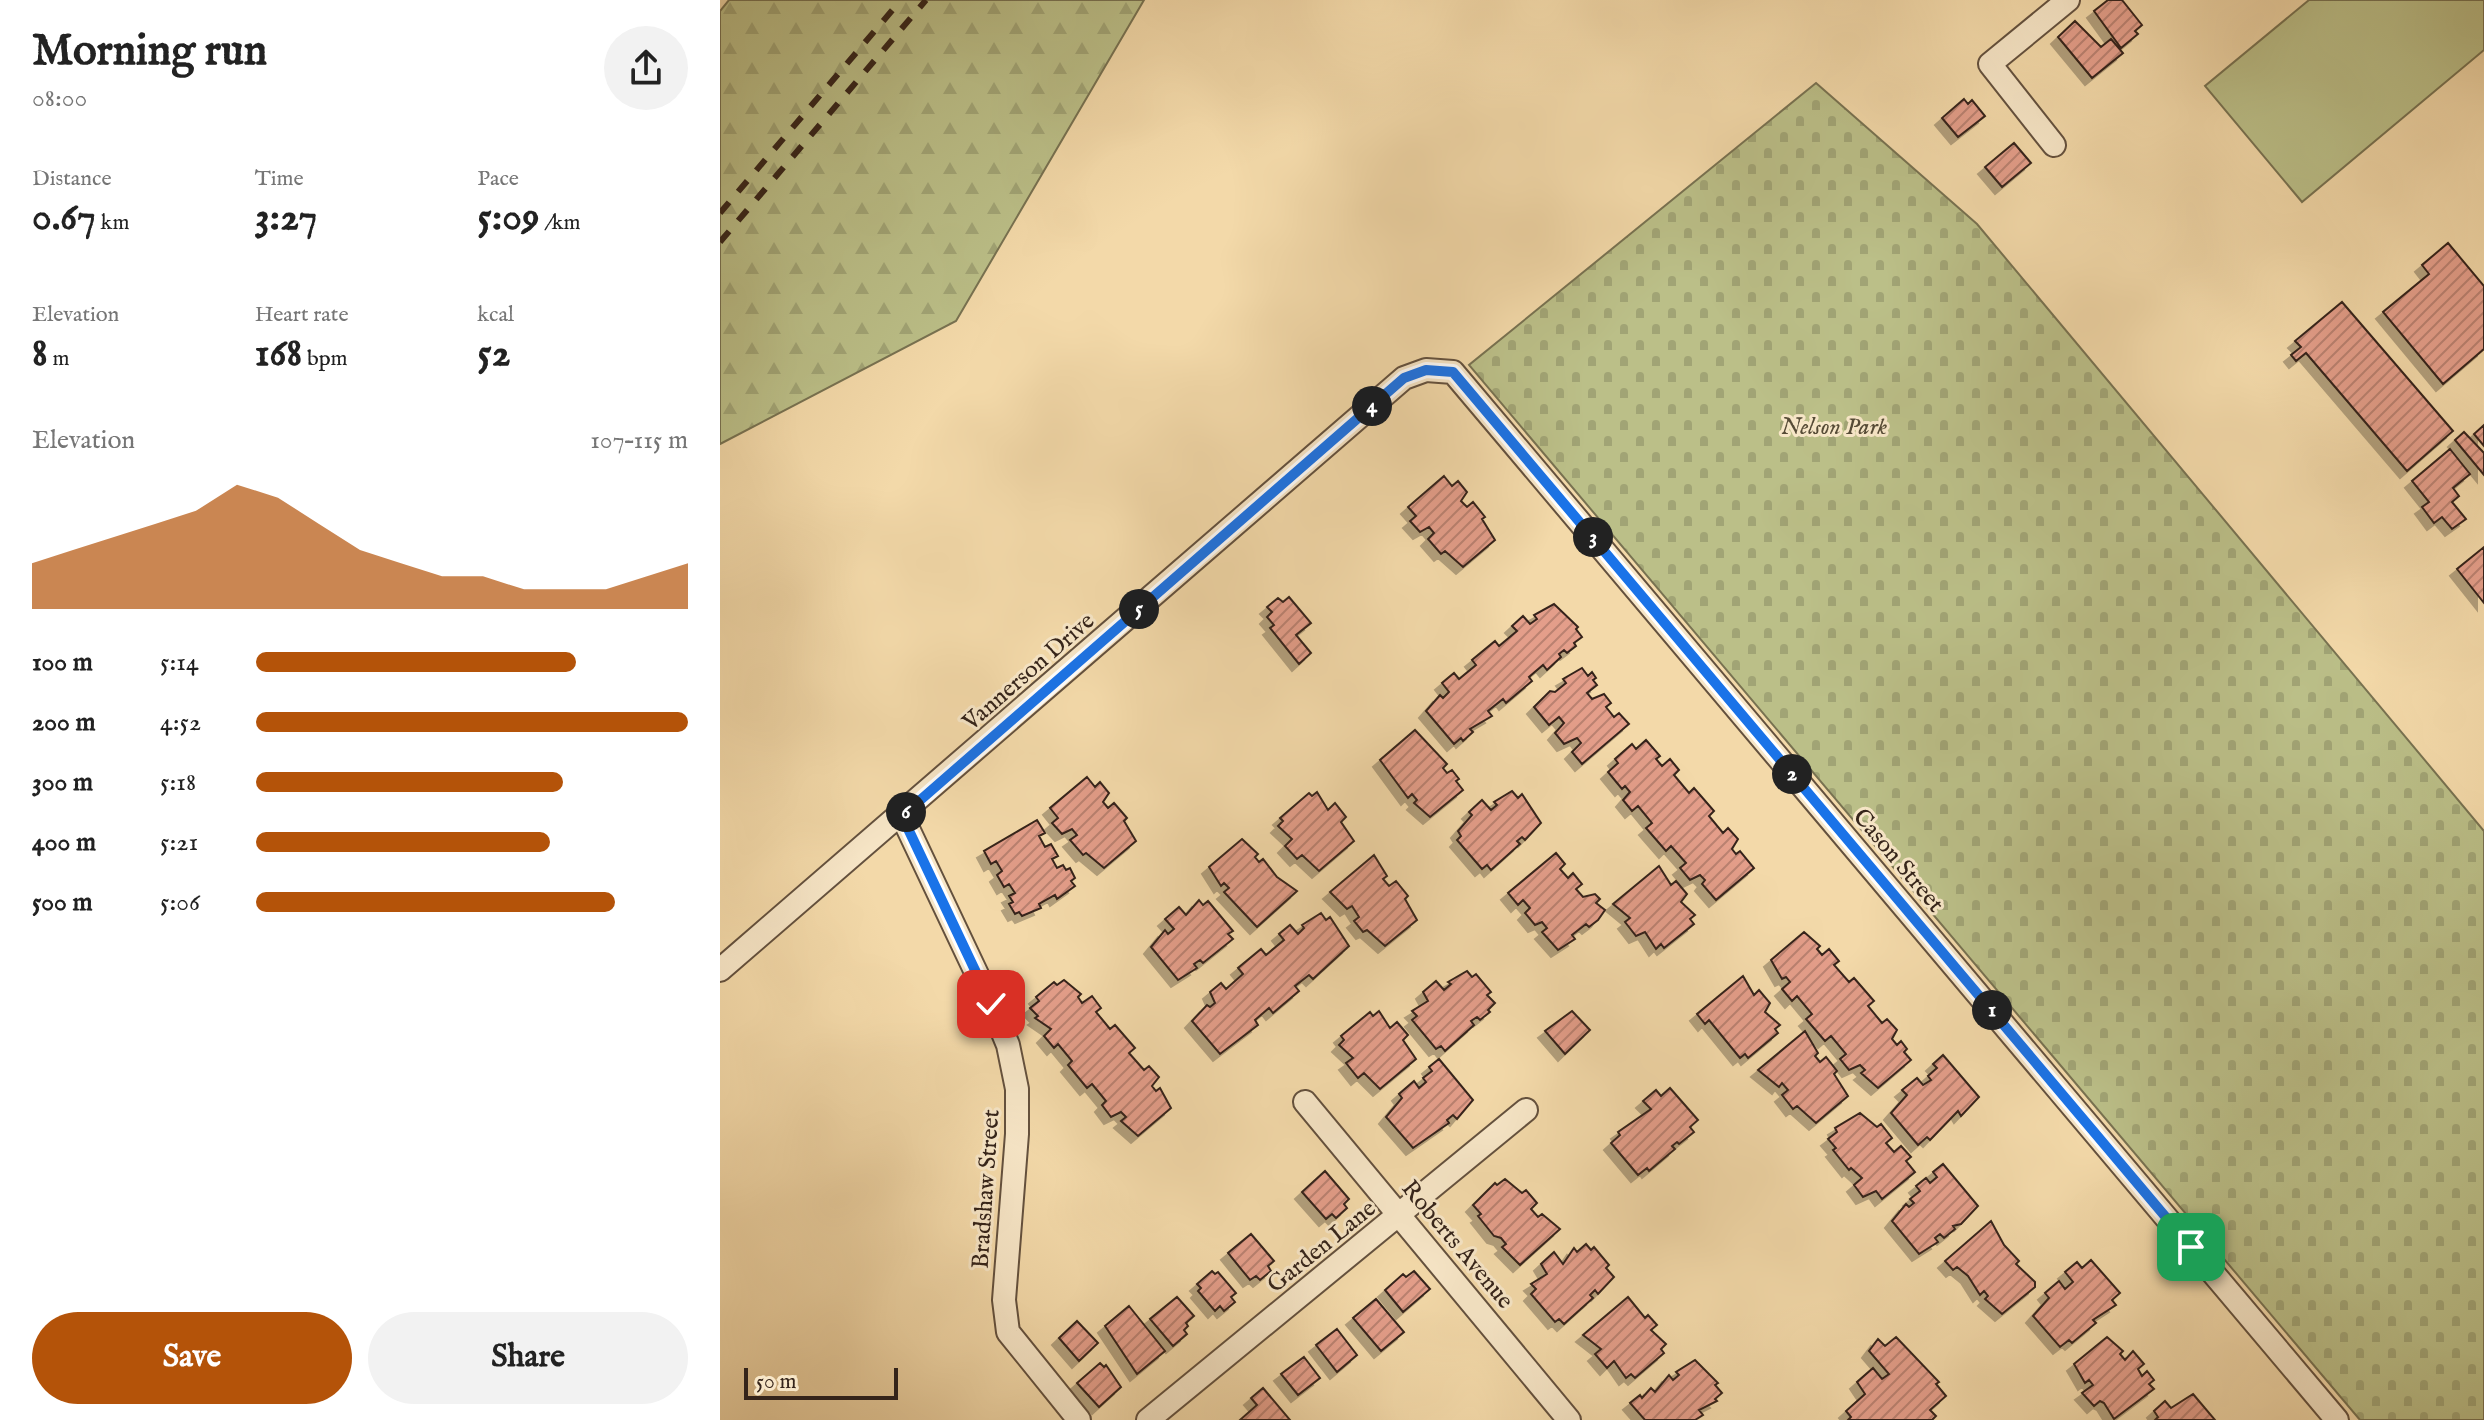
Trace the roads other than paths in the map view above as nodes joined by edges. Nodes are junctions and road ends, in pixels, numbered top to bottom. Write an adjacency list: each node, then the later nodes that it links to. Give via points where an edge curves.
1 (2068, 0): 2 (street, via 1990,64)
2 (2054, 145)
3 (1404, 378): 4 (street, Vannerson Drive); 12 (street, Cason Street, via 1426,370 1453,372)
4 (902, 816): 5 (street, Vannerson Drive); 9 (street, Bradshaw Street, via 1008,1045 1017,1089 1017,1134 1004,1286 1008,1332)
5 (720, 970)
6 (1305, 1102): 8 (street, Roberts Avenue)
7 (1526, 1110): 8 (street, Garden Lane)
8 (1401, 1215): 10 (street, Garden Lane); 11 (street, Roberts Avenue)
9 (1079, 1420)
10 (1148, 1420)
11 (1569, 1420)
12 (2337, 1420)

